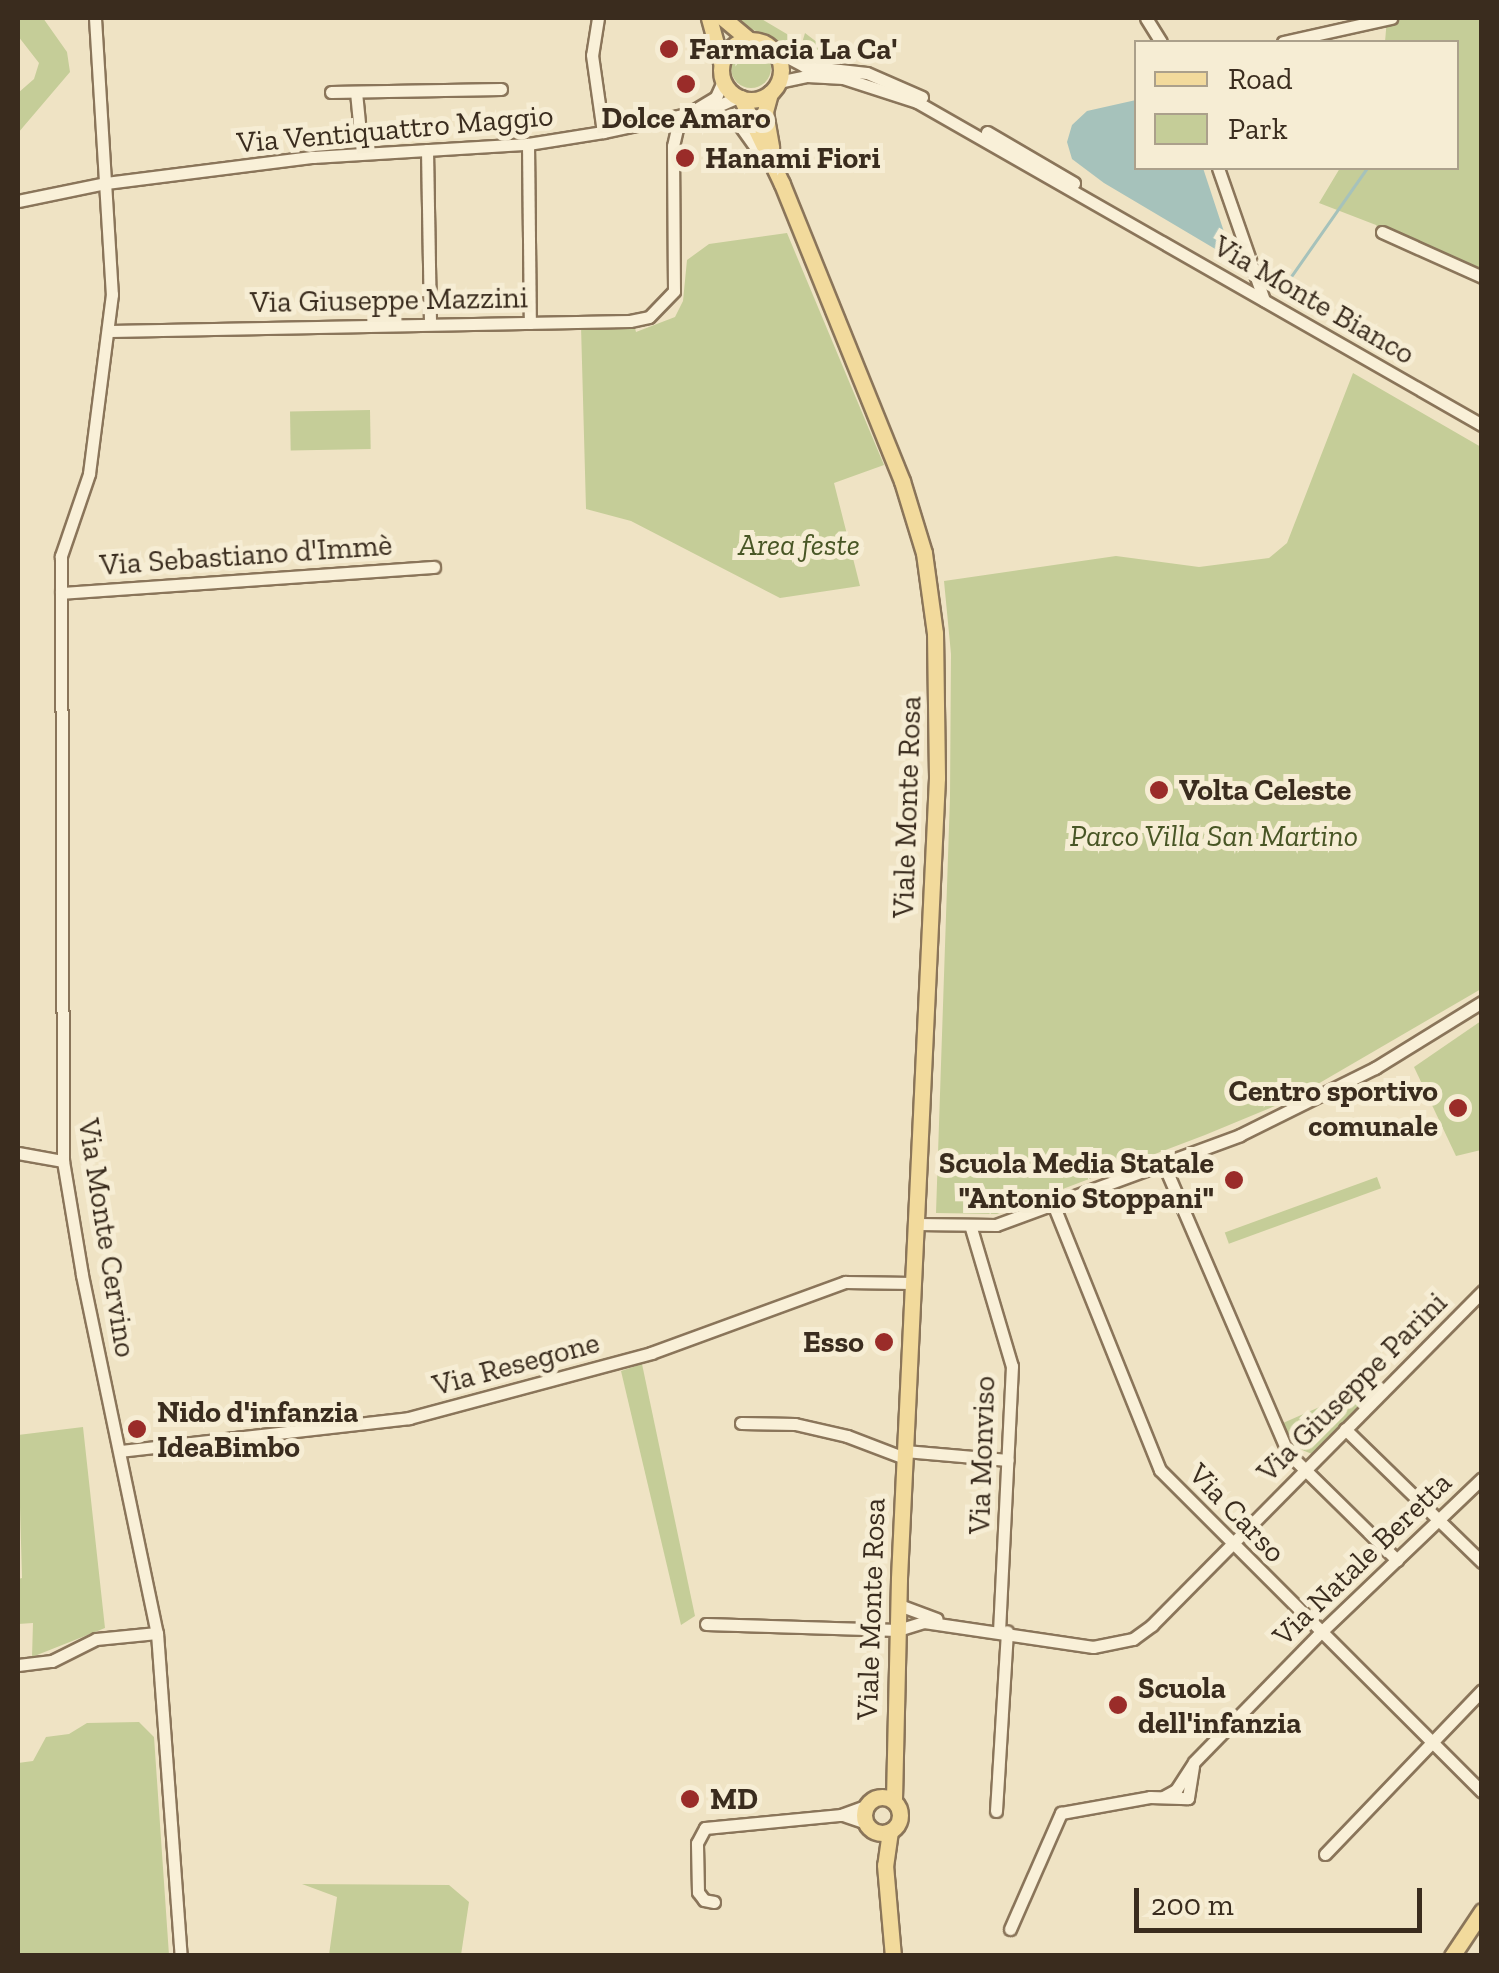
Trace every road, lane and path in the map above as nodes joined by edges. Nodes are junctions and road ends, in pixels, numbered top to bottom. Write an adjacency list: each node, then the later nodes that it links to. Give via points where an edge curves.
1 (95, 18): 25 (street)
2 (598, 18): 19 (street, via 592,55)
3 (709, 18): 11 (main road)
4 (723, 18): 7 (main road)
5 (1146, 18): 8 (street)
6 (1390, 18): 9 (street)
7 (749, 40): 10 (main road); 11 (main road, via 732,46)
8 (1160, 40)
9 (1292, 40)
10 (774, 50): 13 (main road, Viale Monte Rosa, via 781,66); 27 (street, Via Monte Bianco, via 800,64 852,69 912,91 1041,162)
11 (722, 62): 12 (main road)
12 (722, 80): 17 (main road, Viale Monte Rosa); 18 (street, via 716,97)
13 (774, 88): 17 (main road, via 754,100); 24 (main road, Viale Monte Rosa, via 766,124); 27 (street, Via Monte Bianco, via 834,76 904,96)
14 (500, 89): 16 (street)
15 (331, 92): 16 (street)
16 (356, 92): 22 (street)
17 (740, 98): 18 (street, Via Ventiquattro Maggio); 24 (main road, Viale Monte Rosa)
18 (689, 115): 19 (street, Via Ventiquattro Maggio); 24 (street, Via Ventiquattro Maggio, via 741,123); 31 (street, Via Giuseppe Mazzini, via 673,146 676,270 664,306 630,321)
19 (604, 132): 20 (street, Via Ventiquattro Maggio)
20 (528, 144): 21 (street, Via Ventiquattro Maggio); 31 (street)
21 (427, 150): 22 (street, Via Ventiquattro Maggio); 32 (street)
22 (362, 154): 25 (street, Via Ventiquattro Maggio)
23 (1219, 170): 30 (street)
24 (779, 178): 42 (main road, Viale Monte Rosa, via 902,481 932,601 937,760)
25 (106, 183): 26 (street, Via Ventiquattro Maggio); 33 (street, Via Monte Cervino)
26 (18, 201)
27 (1122, 218): 30 (street, Via Monte Bianco)
28 (1382, 232): 29 (street)
29 (1482, 277)
30 (1264, 300): 34 (street, Via Monte Bianco)
31 (530, 322): 32 (street, Via Giuseppe Mazzini)
32 (430, 324): 33 (street, Via Giuseppe Mazzini)
33 (110, 331): 36 (street, Via Monte Cervino, via 89,474 63,539)
34 (1482, 424)
35 (434, 567): 36 (street, Via Sebastiano d'Immè)
36 (61, 592): 39 (street, Via Monte Cervino)
37 (1482, 1002): 40 (street, via 1301,1108)
38 (18, 1153): 39 (street)
39 (63, 1161): 48 (street, Via Monte Cervino)
40 (1164, 1165): 41 (street); 51 (street, via 1288,1453)
41 (1053, 1204): 43 (street); 54 (street, Via Carso, via 1160,1470)
42 (916, 1224): 43 (street); 44 (main road, Viale Monte Rosa)
43 (971, 1228): 50 (street, Via Monviso, via 1012,1366)
44 (914, 1283): 48 (street, Via Resegone, via 844,1282 651,1353 410,1418); 49 (main road, Viale Monte Rosa)
45 (1482, 1291): 47 (street, Via Giuseppe Parini)
46 (741, 1423): 49 (street, Viale Monte Rosa, via 795,1424)
47 (1345, 1429): 51 (street, Via Giuseppe Parini); 53 (street)
48 (120, 1451): 62 (street, Via Monte Cervino)
49 (905, 1455): 50 (street); 57 (main road, Viale Monte Rosa)
50 (1008, 1460): 61 (street, Via Monviso)
51 (1306, 1469): 54 (street, Via Giuseppe Parini); 55 (street)
52 (1482, 1478): 53 (street, Via Natale Beretta)
53 (1439, 1520): 55 (street, Via Natale Beretta); 56 (street)
54 (1232, 1544): 61 (street, Via Giuseppe Parini, via 1133,1639 1092,1646); 63 (street, Via Carso)
55 (1396, 1560): 63 (street, Via Natale Beretta)
56 (1482, 1562)
57 (899, 1605): 59 (street, Via Giuseppe Parini); 60 (main road, Viale Monte Rosa)
58 (706, 1624): 60 (street, Via Giuseppe Parini)
59 (950, 1624): 60 (street, Via Giuseppe Parini); 61 (street, Via Giuseppe Parini)
60 (898, 1630): 67 (main road, Viale Monte Rosa)
61 (1003, 1631): 71 (street, Via Monviso)
62 (157, 1632): 64 (street, via 106,1637 52,1661); 79 (street, Via Monte Cervino)
63 (1320, 1633): 66 (street, Via Carso); 77 (street, Via Natale Beretta, via 1194,1762 1176,1790 1061,1813)
64 (18, 1665)
65 (1482, 1690): 66 (street)
66 (1431, 1742): 68 (street, Via Carso); 74 (street)
67 (892, 1762): 69 (main road, Viale Monte Rosa); 70 (main road, Viale Monte Rosa)
68 (1482, 1792)
69 (871, 1802): 70 (main road); 72 (street); 73 (main road, Viale Monte Rosa)
70 (894, 1802): 73 (main road, Viale Monte Rosa, via 900,1814)
71 (996, 1811)
72 (842, 1814): 73 (street); 75 (street, via 705,1828 696,1843 698,1892)
73 (877, 1829): 80 (main road, Viale Monte Rosa)
74 (1325, 1854)
75 (714, 1902)
76 (1482, 1912): 81 (main road)
77 (1010, 1929)
78 (1482, 1930): 82 (main road)
79 (180, 1956)
80 (894, 1956)
81 (1452, 1956)
82 (1464, 1956)

